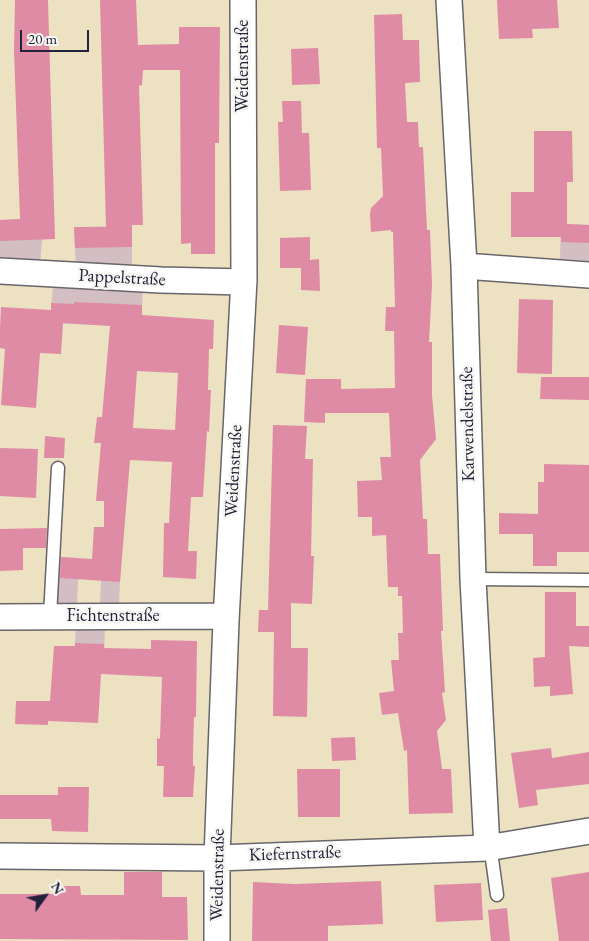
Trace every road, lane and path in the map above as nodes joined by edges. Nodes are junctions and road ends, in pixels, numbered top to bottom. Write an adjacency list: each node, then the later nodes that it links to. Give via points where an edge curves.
1 (243, 0): 6 (street, Weidenstraße)
2 (449, 0): 3 (street, Karwendelstraße)
3 (464, 266): 5 (street); 8 (street, Karwendelstraße)
4 (0, 271): 6 (street, Pappelstraße)
5 (589, 275)
6 (244, 282): 11 (street, Weidenstraße)
7 (58, 468): 10 (lane)
8 (473, 579): 9 (lane); 14 (street, Karwendelstraße)
9 (589, 580)
10 (50, 616): 11 (street, Fichtenstraße); 12 (street, Fichtenstraße)
11 (226, 616): 16 (street, Weidenstraße)
12 (0, 617)
13 (589, 831): 14 (street, Kiefernstraße)
14 (487, 848): 16 (street, Kiefernstraße); 17 (lane, via 492,859)
15 (0, 856): 16 (street, Kiefernstraße)
16 (217, 858): 18 (street, Weidenstraße)
17 (497, 895)
18 (217, 941)

